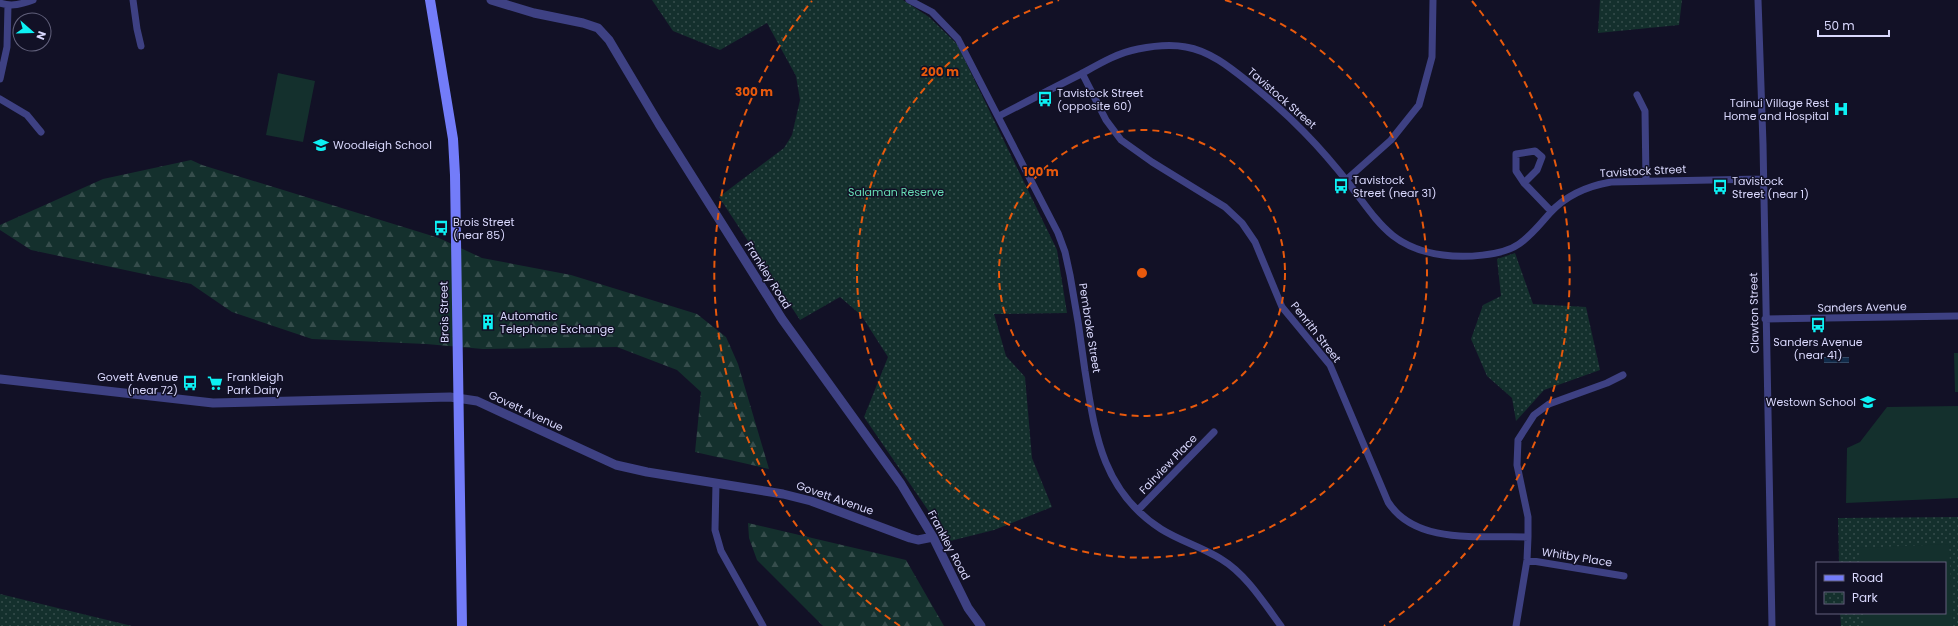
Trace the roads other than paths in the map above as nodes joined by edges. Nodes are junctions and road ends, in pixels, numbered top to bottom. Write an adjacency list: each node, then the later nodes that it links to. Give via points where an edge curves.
1 (33, 0): 9 (street)
2 (133, 0): 10 (street)
3 (430, 0): 26 (main road, Brois Street, via 452,139)
4 (491, 0): 30 (street, Frankley Road, via 598,28 609,40 782,319 901,484)
5 (909, 0): 15 (street, Pembroke Street, via 932,12 958,39)
6 (1433, 0): 18 (street, via 1432,57 1419,105 1390,140)
7 (1758, 0): 17 (street, Clawton Street)
8 (0, 3): 9 (street)
9 (8, 5): 12 (street, via 7,47)
10 (141, 46)
11 (1082, 73): 15 (street, Tavistock Street); 18 (street, Tavistock Street, via 1114,56 1137,49 1164,45 1187,47 1229,66 1288,115); 31 (street, Penrith Street, via 1106,120 1121,140 1225,207 1242,222 1255,242 1282,307 1330,365 1388,502 1400,517 1423,530 1440,534)
12 (0, 79)
13 (1637, 95): 19 (street, via 1645,111)
14 (0, 99): 16 (street, via 27,115)
15 (998, 116): 29 (street, Pembroke Street, via 1058,233 1065,252 1095,432 1109,471 1118,487)
16 (41, 132)
17 (1762, 179): 19 (street, Tavistock Street); 23 (street, Clawton Street)
18 (1346, 180): 21 (street, Tavistock Street, via 1382,228 1402,242 1445,256 1502,252 1518,245 1536,230)
19 (1646, 181): 21 (street, Tavistock Street, via 1594,185 1573,194)
20 (1524, 183): 20 (street, via 1516,171 1516,154 1535,151 1542,157 1537,170); 21 (street)
21 (1551, 212)
22 (1958, 316): 23 (street, Sanders Avenue)
23 (1766, 319): 39 (street, Clawton Street)
24 (1623, 375): 31 (street, via 1549,404 1534,415 1522,432 1516,448 1516,461 1528,517)
25 (0, 379): 26 (street, Govett Avenue, via 213,403 450,397)
26 (458, 399): 28 (street, Govett Avenue, via 487,405 616,465); 34 (main road, Brois Street)
27 (1214, 432): 29 (street, Fairview Place)
28 (716, 483): 30 (street, Govett Avenue, via 811,500 910,538 922,540); 35 (street, via 715,530 721,551)
29 (1138, 510): 37 (street, Pembroke Street, via 1160,529 1222,560 1248,583)
30 (933, 537): 36 (street, Frankley Road, via 968,608)
31 (1528, 537): 32 (street)
32 (1527, 560): 33 (street, Whitby Place); 38 (street)
33 (1624, 576)
34 (462, 626)
35 (763, 626)
36 (981, 626)
37 (1281, 626)
38 (1516, 626)
39 (1772, 626)

